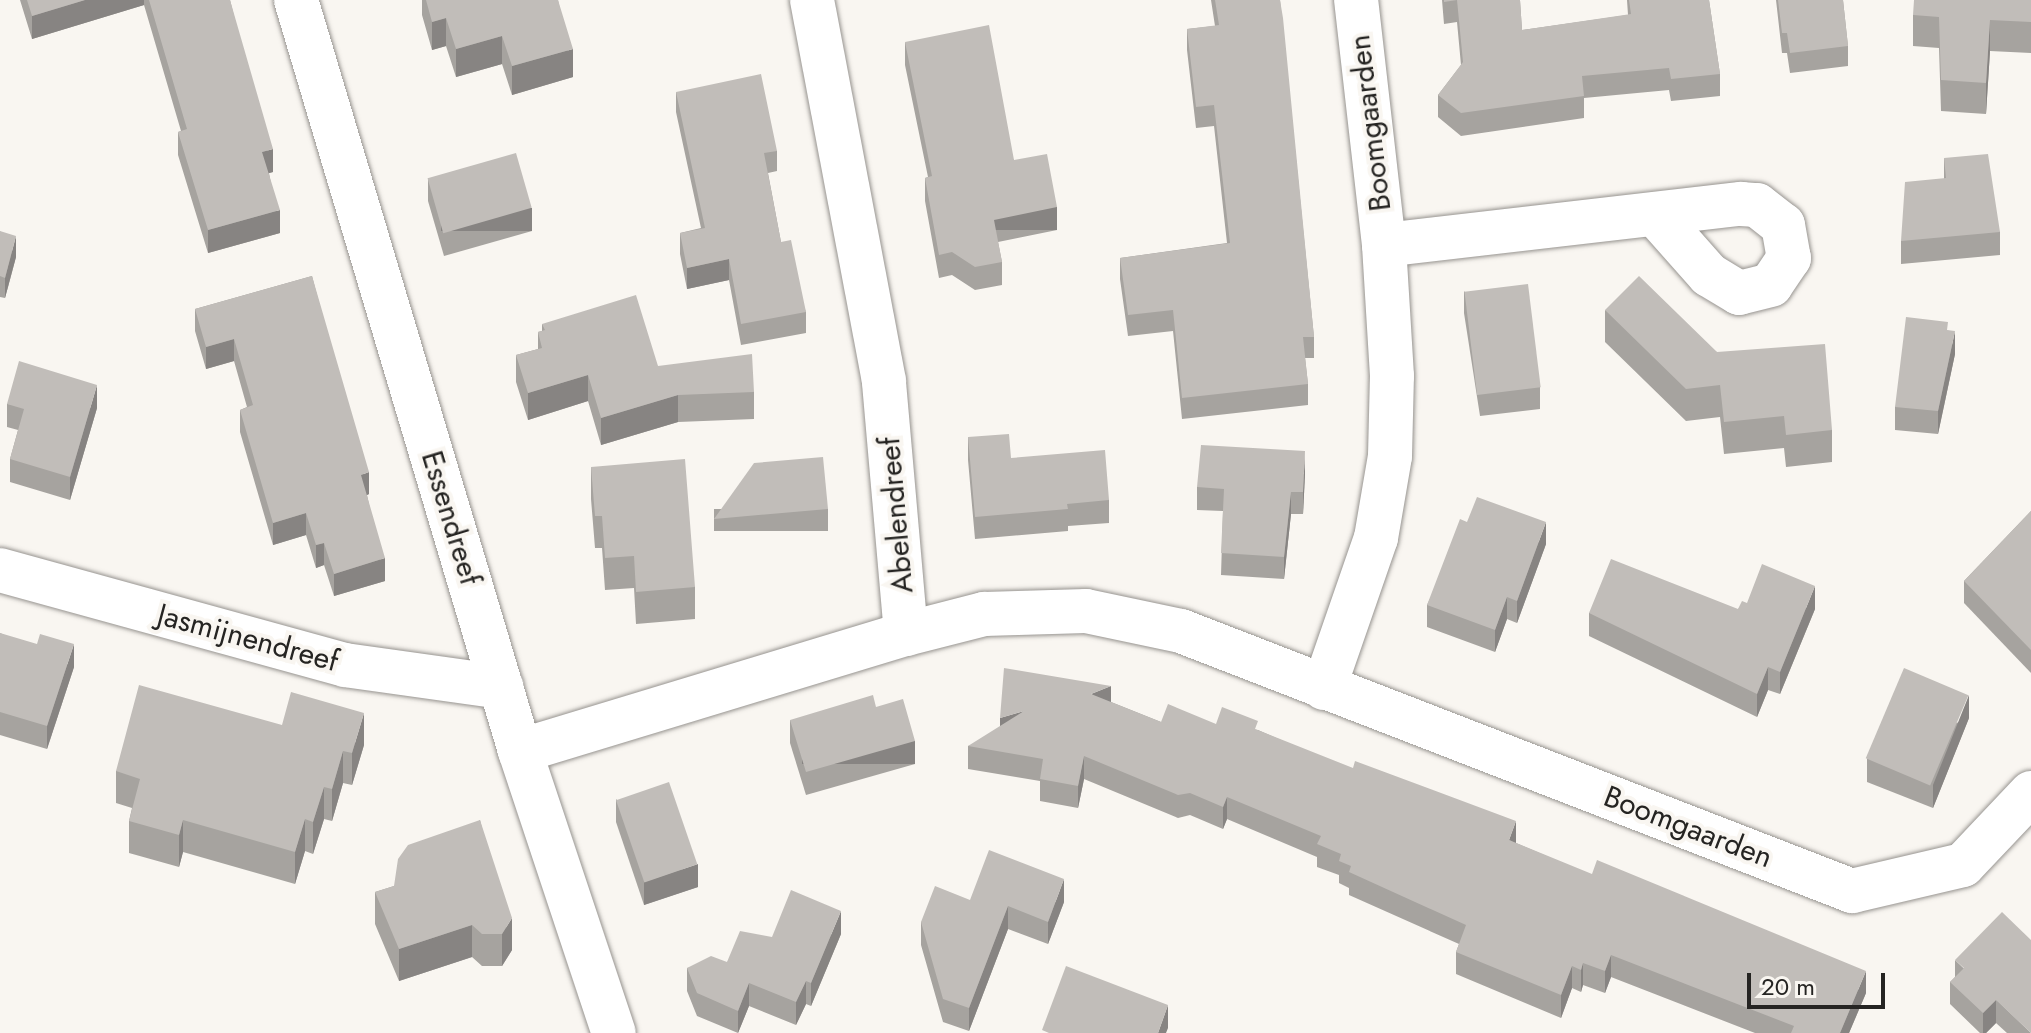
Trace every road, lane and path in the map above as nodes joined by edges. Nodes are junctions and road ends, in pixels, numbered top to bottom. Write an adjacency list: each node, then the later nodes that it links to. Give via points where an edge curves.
1 (296, 0): 8 (street, Essendreef)
2 (812, 0): 7 (street, Abelendreef, via 884,381)
3 (1356, 0): 5 (street, Boomgaarden)
4 (1655, 214): 5 (street, Boomgaarden)
5 (1384, 245): 9 (street, Boomgaarden, via 1392,376 1390,456 1376,538)
6 (0, 570): 8 (street, Jasmijnendreef, via 345,665)
7 (906, 634): 9 (street, Boomgaarden, via 984,614 1086,611 1181,631); 10 (street, Abelendreef)
8 (501, 687): 10 (street, Essendreef)
9 (1324, 688): 11 (street, Boomgaarden, via 1852,891 1963,865)
10 (520, 751): 12 (street, Essendreef)
11 (2031, 793)
12 (614, 1033)

